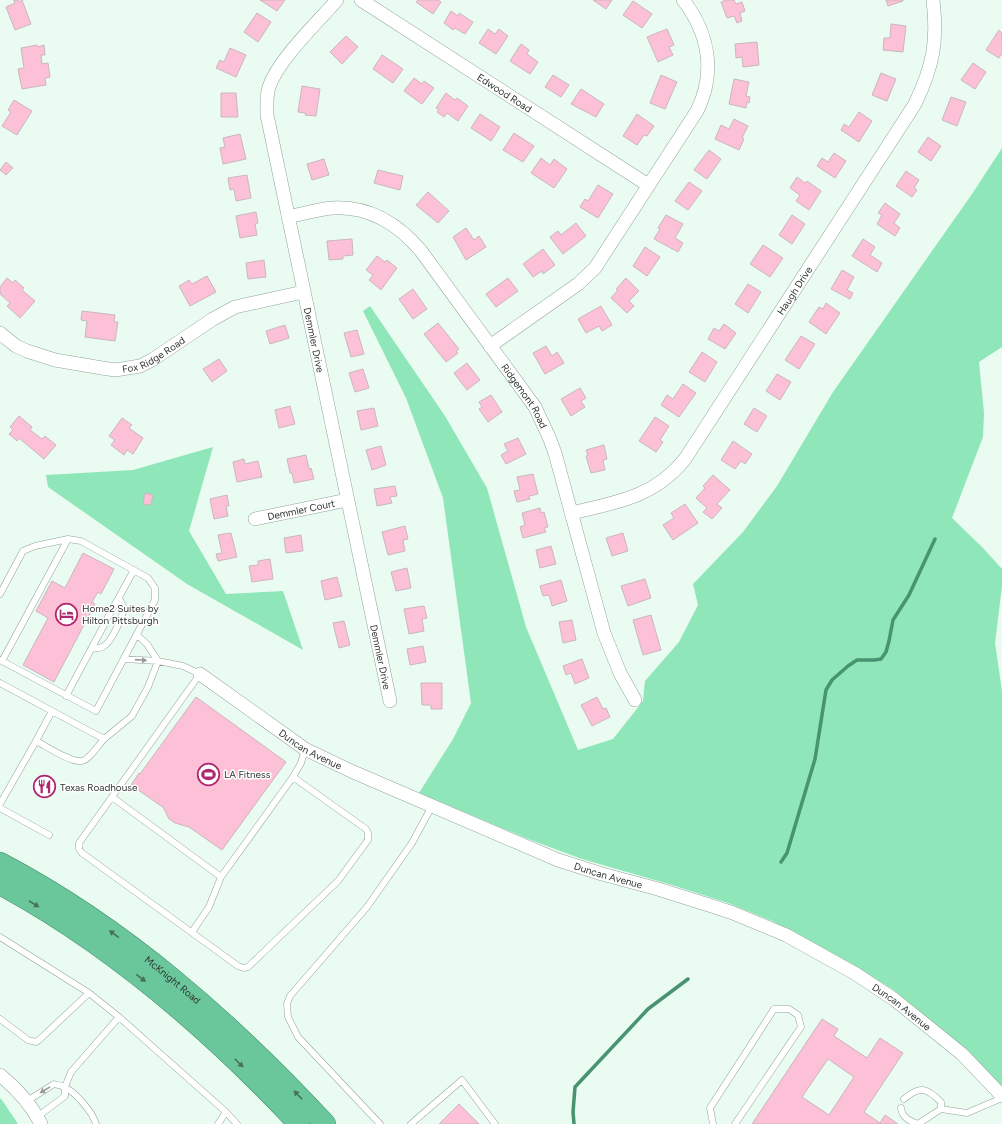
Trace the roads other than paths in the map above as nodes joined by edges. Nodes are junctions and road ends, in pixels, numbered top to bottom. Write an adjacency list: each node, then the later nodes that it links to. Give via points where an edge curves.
1 (337, 0): 6 (street, Demmler Drive, via 283,62 269,88 268,126)
2 (361, 0): 5 (street, Edwood Road)
3 (683, 0): 5 (street, via 695,17 704,40 707,53 706,88 697,112)
4 (933, 0): 11 (street, Haugh Drive, via 935,29 932,61 915,104 685,459 671,474 646,492 620,502)
5 (648, 185): 9 (street, via 595,268 578,284)
6 (288, 217): 7 (street, Demmler Drive); 9 (street, Ridgemont Road, via 345,208 376,215 389,221 409,237 421,251)
7 (304, 292): 8 (street, Fox Ridge Road, via 234,307 152,360 140,366 115,370 55,360 27,351); 10 (street, Demmler Drive)
8 (0, 333)
9 (490, 346): 11 (street, Ridgemont Road, via 535,407 542,421 555,453)
10 (348, 500): 12 (street, Demmler Court); 28 (street, Demmler Drive)
11 (571, 513): 27 (street, Ridgemont Road, via 604,633 620,673)
12 (255, 519)
13 (68, 539): 14 (lane, via 81,541); 15 (lane, via 23,551); 22 (lane)
14 (134, 570): 16 (lane); 19 (lane, via 148,578 155,588 155,600)
15 (0, 594)
16 (119, 598): 17 (lane); 20 (lane, via 124,608 123,615 105,646)
17 (108, 617)
18 (104, 625): 20 (lane)
19 (137, 635): 21 (lane); 23 (lane, via 147,644)
20 (92, 648): 26 (lane)
21 (124, 659): 23 (lane, one-way to 23); 26 (lane, via 96,711)
22 (1, 661): 26 (lane)
23 (158, 661): 24 (lane, via 183,666); 30 (lane, via 148,687 132,716)
24 (200, 674): 32 (street, Duncan Avenue); 34 (lane)
25 (0, 683): 29 (lane)
26 (66, 696)
27 (635, 700)
28 (390, 701)
29 (52, 711): 30 (lane); 31 (lane)
30 (104, 739): 31 (lane, via 82,761 72,760)
31 (36, 740): 35 (lane)
32 (304, 749): 33 (lane, via 301,763); 36 (street, Duncan Avenue)
33 (293, 778): 40 (lane); 42 (lane, via 366,830 368,840 338,881 248,967 238,966)
34 (112, 797): 40 (lane); 42 (lane, via 79,843 80,851)
35 (0, 804)
36 (432, 806): 49 (street, Duncan Avenue, via 558,860 721,909 786,935 856,974 895,1000 962,1054); 61 (lane, via 412,844 368,907 290,996 287,1004 288,1017 298,1037)
37 (0, 808): 38 (lane)
38 (49, 835)
39 (0, 863): 60 (highway, McKnight Road, one-way to 39, via 248,1045 165,972 75,908)
40 (221, 878): 42 (lane, via 209,907)
41 (0, 884): 59 (highway, McKnight Road, one-way to 59, via 65,923 153,987 230,1054)
42 (192, 932)
43 (0, 937): 44 (lane)
44 (89, 993): 45 (lane); 46 (lane, via 36,1042 28,1040)
45 (119, 1017): 48 (lane, via 71,1072); 54 (lane)
46 (0, 1019)
47 (0, 1075): 51 (street)
48 (65, 1087): 51 (lane, one-way to 51, via 54,1084); 55 (lane, via 65,1096); 56 (lane, via 93,1114)
49 (1002, 1097): 53 (lane, via 968,1113)
50 (904, 1099): 53 (lane, via 911,1092 921,1089 931,1092 941,1102)
51 (27, 1101): 55 (street)
52 (901, 1108): 66 (lane, via 907,1119)
53 (941, 1109): 66 (lane)
54 (226, 1112): 57 (lane); 58 (lane)
55 (39, 1120)
56 (96, 1124)
57 (218, 1124)
58 (236, 1124)
59 (299, 1124)
60 (325, 1124)
61 (380, 1124)
62 (411, 1124): 63 (lane, via 462,1080)
63 (495, 1124)
64 (713, 1124): 65 (lane, via 710,1108 774,1009 789,1009 798,1015 801,1027)
65 (735, 1124)
66 (918, 1124)

